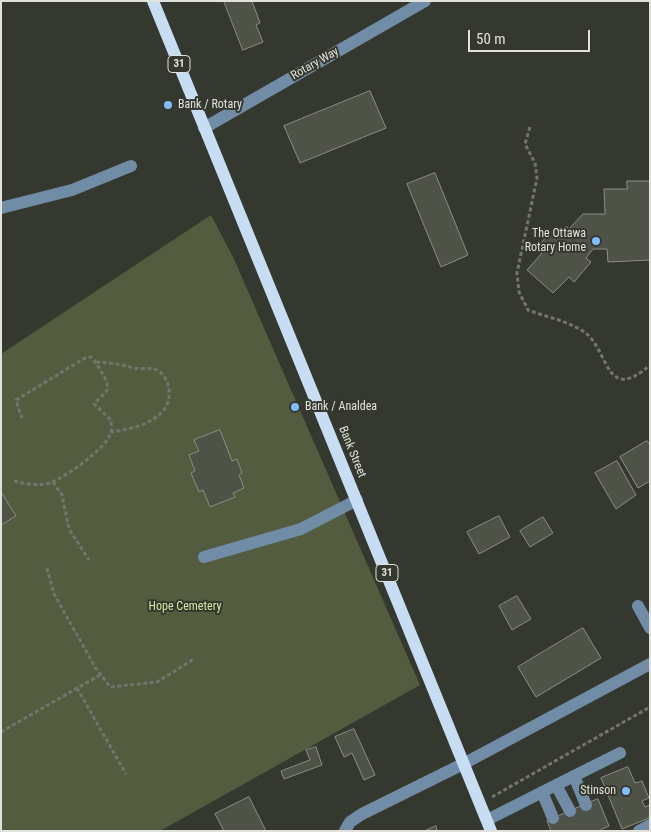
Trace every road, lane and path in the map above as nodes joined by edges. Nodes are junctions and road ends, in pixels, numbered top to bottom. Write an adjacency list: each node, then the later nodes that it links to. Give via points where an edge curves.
1 (153, 1): 4 (main road, Bank Street / 31)
2 (425, 1): 4 (street, Rotary Way)
3 (530, 127): 8 (path, via 525,144 535,163 538,178 517,273 519,292 528,310 572,326 588,336 614,376 624,379 638,376)
4 (204, 128): 13 (main road, Bank Street / 31)
5 (132, 166): 6 (street, via 72,190)
6 (1, 208)
7 (96, 362): 9 (path, via 91,357 85,358 16,400); 10 (path, via 108,386 94,404 111,420); 10 (path, via 158,371 169,387 169,399 151,420 140,427)
8 (650, 365)
9 (22, 418)
10 (111, 432): 12 (path, via 105,444)
11 (14, 481): 12 (path)
12 (53, 482): 15 (path, via 62,495 69,530)
13 (357, 500): 14 (street, via 301,529); 26 (main road, Bank Street / 31)
14 (204, 557)
15 (89, 560)
16 (47, 568): 21 (path, via 54,594)
17 (638, 606): 18 (street)
18 (650, 628)
19 (194, 659): 21 (path, via 157,682 110,687)
20 (650, 664): 26 (street)
21 (100, 675): 22 (path)
22 (77, 688): 24 (path); 27 (path)
23 (650, 707): 31 (path)
24 (1, 732)
25 (620, 753): 28 (street)
26 (464, 763): 31 (main road, Bank Street / 31); 37 (street, via 362,814 350,822)
27 (126, 774)
28 (574, 776): 29 (street); 32 (street)
29 (556, 785): 30 (street); 33 (street)
30 (542, 792): 34 (street); 35 (street)
31 (480, 804): 35 (main road, Bank Street / 31)
32 (586, 805)
33 (570, 811)
34 (553, 818)
35 (489, 825)
36 (650, 825): 38 (street)
37 (345, 831)
38 (639, 831)

